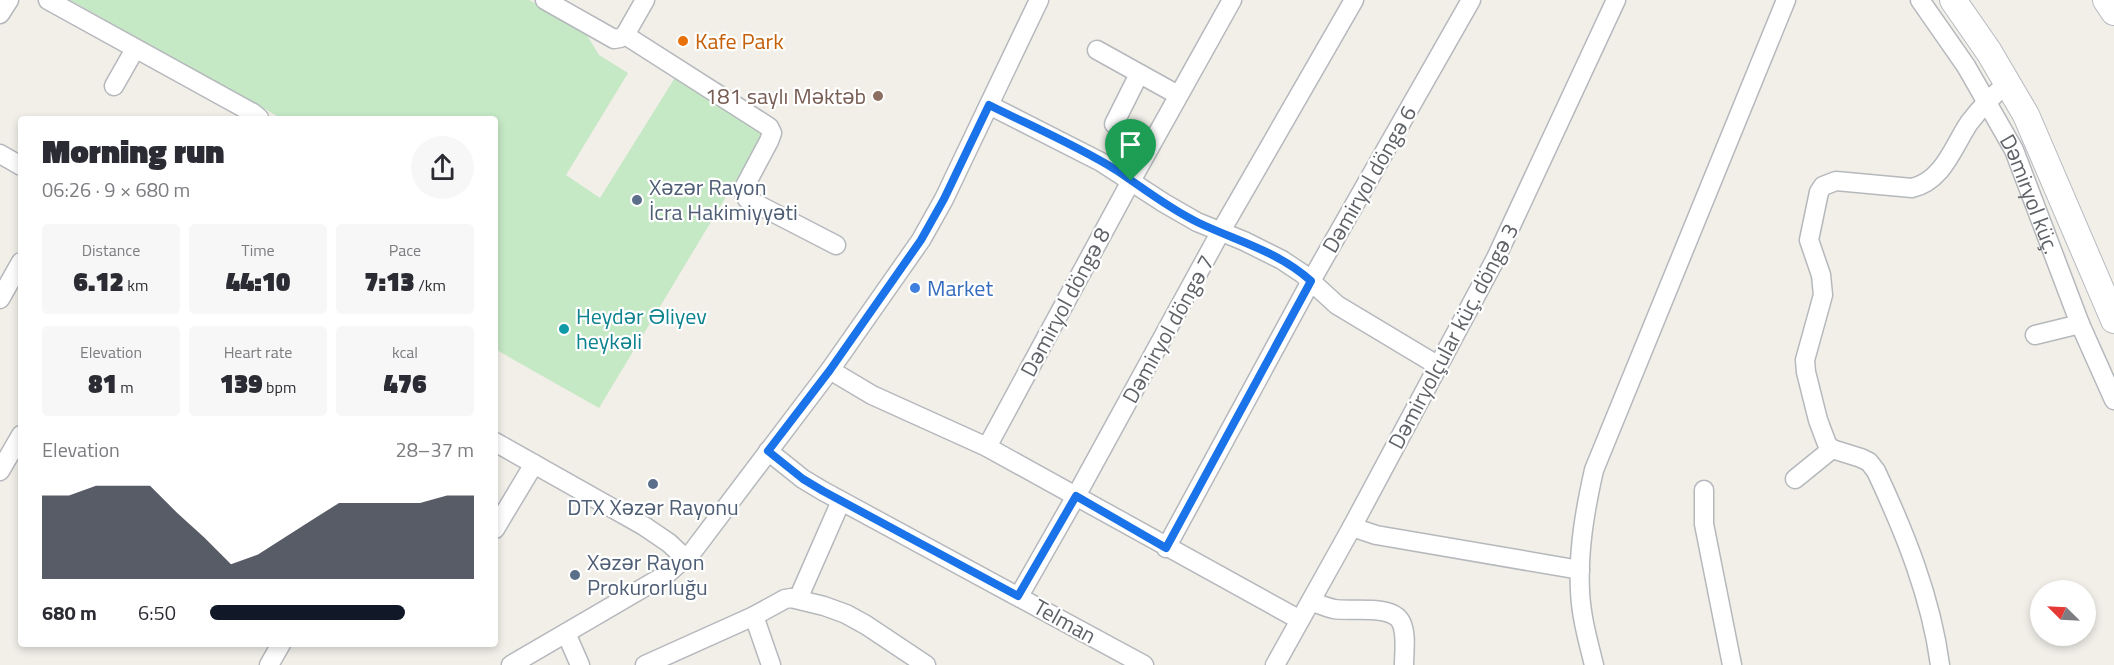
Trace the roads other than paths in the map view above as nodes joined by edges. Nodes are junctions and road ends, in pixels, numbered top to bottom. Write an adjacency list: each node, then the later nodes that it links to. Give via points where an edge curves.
1 (9, 0): 16 (street)
2 (48, 0): 18 (street)
3 (545, 0): 17 (street, via 614,39)
4 (645, 0): 17 (street)
5 (1039, 0): 25 (street)
6 (1232, 0): 23 (street, Dəmiryol döngə 8)
7 (1354, 0): 31 (street, Dəmiryol döngə 7)
8 (1471, 0): 34 (street, Dəmiryol döngə 6)
9 (1616, 0): 40 (street, Dəmiryolçular küç. döngə 3, via 1519,212)
10 (1786, 0): 58 (street, via 1594,470 1582,530)
11 (1920, 0): 24 (street, Dəmiryol küç.)
12 (1953, 0): 21 (main road)
13 (1964, 0): 36 (main road, Dəmiryol küç., via 2032,108)
14 (2106, 0): 15 (main road)
15 (2114, 12)
16 (0, 14)
17 (625, 34): 32 (street, via 769,128 769,141 745,186 747,199)
18 (135, 49): 22 (street); 26 (street)
19 (1097, 50): 20 (street)
20 (1139, 74): 23 (street); 27 (street)
21 (2008, 83): 24 (street); 37 (main road, via 2026,115)
22 (114, 86)
23 (1178, 95): 30 (street, Dəmiryol döngə 8)
24 (1986, 101): 38 (street, Dəmiryol küç., via 2014,150); 46 (street, via 1934,178 1924,185 1912,188 1836,182 1823,186 1820,192 1809,240 1823,295 1806,372 1818,420)
25 (989, 105): 30 (street); 41 (street, via 929,226)
26 (257, 116)
27 (1114, 124)
28 (0, 154): 29 (street)
29 (18, 164)
30 (1131, 181): 31 (street, via 1197,222); 45 (street, Dəmiryol döngə 8)
31 (1221, 231): 34 (street, via 1282,260); 52 (street, Dəmiryol döngə 7)
32 (836, 245)
33 (18, 267): 35 (street)
34 (1311, 281): 40 (street, via 1337,305); 56 (street, Dəmiryol döngə 6)
35 (0, 299)
36 (2114, 300)
37 (2114, 320)
38 (2080, 324): 39 (street); 42 (street, Dəmiryol küç.)
39 (2035, 336)
40 (1437, 365): 55 (street, Dəmiryolçular küç. döngə 3)
41 (830, 370): 45 (street, via 872,395); 47 (street)
42 (2114, 400)
43 (18, 440): 49 (street)
44 (498, 444): 48 (street)
45 (987, 447): 52 (street)
46 (1832, 449): 50 (street); 77 (street, via 1869,462 1876,471 1922,581)
47 (768, 451): 53 (street, Telman, via 803,479); 57 (street)
48 (534, 464): 54 (street); 57 (street, via 658,535)
49 (0, 471)
50 (1795, 479)
51 (1704, 489): 76 (street, via 1704,524)
52 (1076, 496): 56 (street); 59 (street, Dəmiryol döngə 7)
53 (841, 501): 59 (street, Telman); 60 (street)
54 (498, 524)
55 (1352, 527): 58 (street, via 1376,536); 61 (street, Dəmiryolçular küç. döngə 3)
56 (1166, 548): 63 (street)
57 (686, 559): 64 (street)
58 (1580, 570): 75 (street, via 1584,625)
59 (1018, 596): 72 (street, Telman)
60 (798, 599): 62 (street, via 785,599); 71 (street, via 856,620)
61 (1311, 601): 63 (street, Dəmiryolçular küç. döngə 3); 74 (street, via 1335,609 1395,614 1404,632)
62 (754, 616): 66 (street); 70 (street)
63 (1300, 620): 73 (street, Dəmiryolçular küç. döngə 3)
64 (566, 633): 68 (street); 69 (street)
65 (279, 647): 67 (street)
66 (648, 664)
67 (268, 665)
68 (511, 665)
69 (580, 665)
70 (771, 665)
71 (926, 665)
72 (1144, 665)
73 (1275, 665)
74 (1404, 665)
75 (1594, 665)
76 (1732, 665)
77 (1940, 665)

